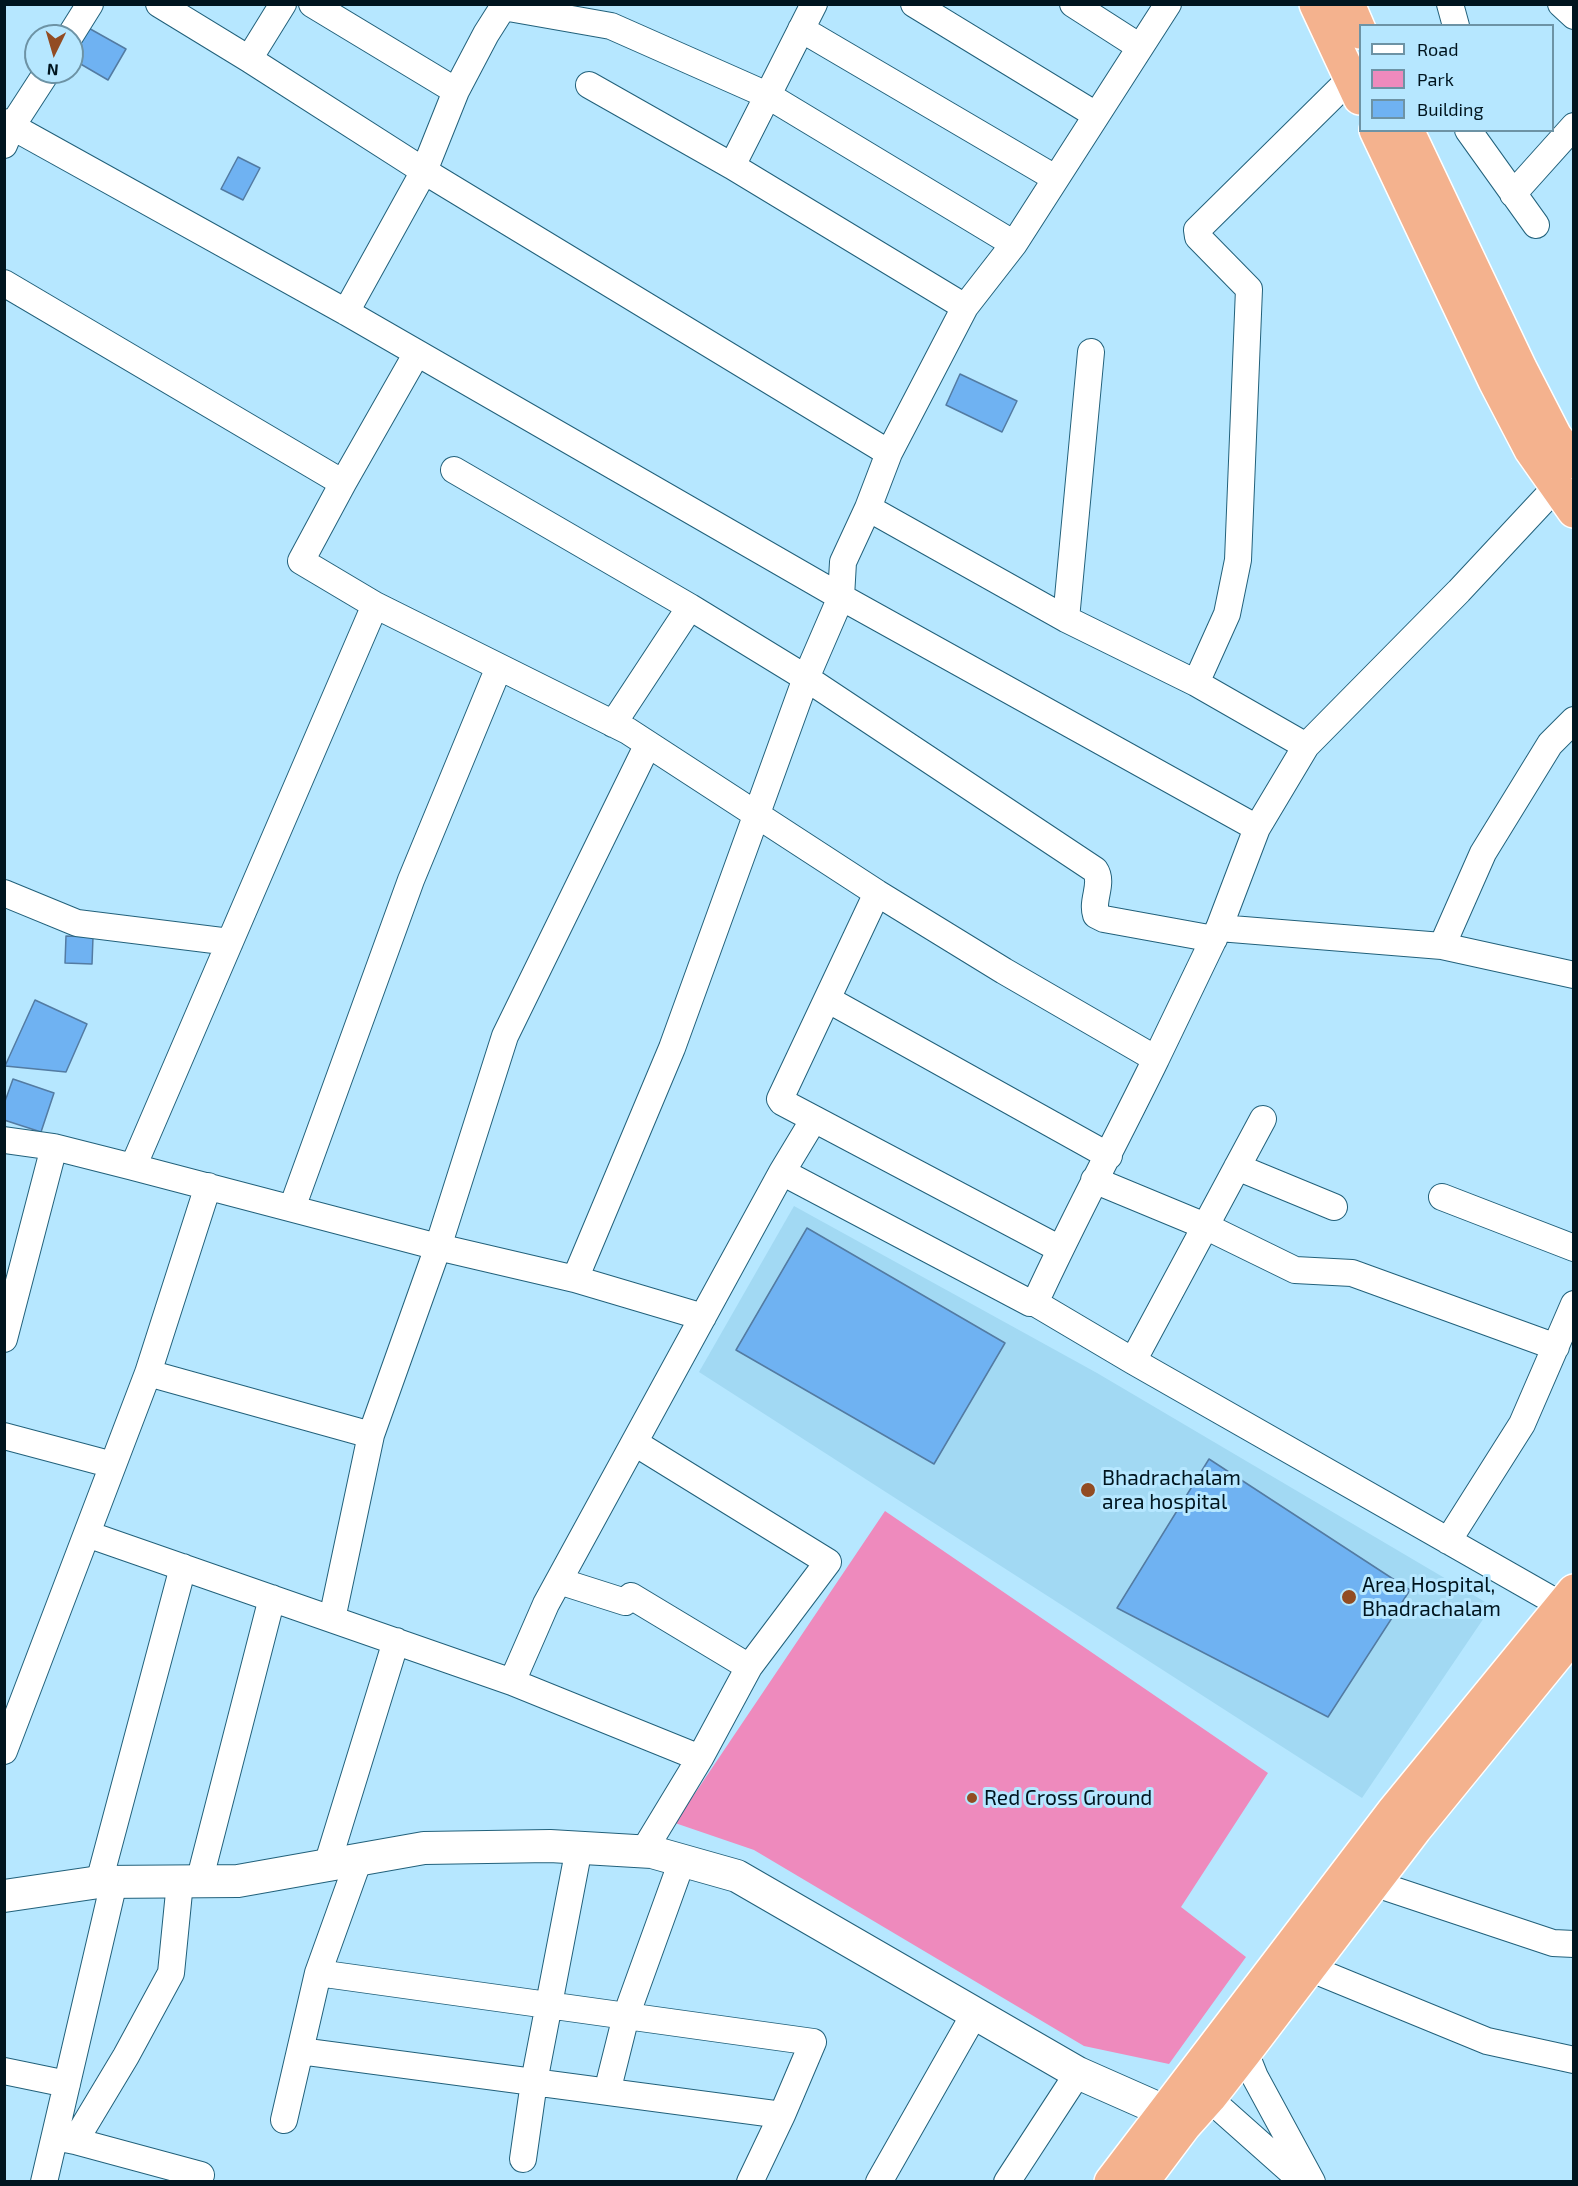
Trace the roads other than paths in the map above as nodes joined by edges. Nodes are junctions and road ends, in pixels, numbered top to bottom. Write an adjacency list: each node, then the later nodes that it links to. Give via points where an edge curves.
1 (90, 4): 14 (street)
2 (159, 4): 18 (street)
3 (283, 4): 18 (street)
4 (312, 4): 22 (street)
5 (814, 4): 16 (street)
6 (914, 4): 24 (street)
7 (1073, 4): 17 (street)
8 (1168, 4): 17 (street)
9 (1316, 4): 21 (highway)
10 (1450, 4): 15 (street)
11 (1561, 4): 13 (street)
12 (504, 6): 22 (street); 23 (street, via 611,26)
13 (1574, 16)
14 (78, 24)
15 (1455, 24)
16 (801, 29): 23 (street); 32 (street)
17 (1140, 47): 24 (street)
18 (249, 59): 31 (street)
19 (39, 84): 26 (street)
20 (589, 85): 30 (street)
21 (1356, 88): 52 (street, via 1197,230 1197,237 1250,289 1238,560 1227,614)
22 (456, 91): 31 (street)
23 (767, 95): 30 (street); 35 (street)
24 (1096, 115): 32 (street)
25 (1574, 126): 33 (street)
26 (7, 131): 38 (street)
27 (1377, 132): 44 (highway, via 1531,450)
28 (1408, 132): 44 (highway, via 1555,436)
29 (1469, 132): 33 (street)
30 (732, 166): 37 (street)
31 (424, 171): 38 (street); 41 (street)
32 (1055, 178): 35 (street)
33 (1514, 194): 34 (street)
34 (1536, 225)
35 (1014, 244): 37 (street)
36 (4, 284): 43 (street)
37 (965, 307): 41 (street)
38 (346, 312): 40 (street)
39 (1091, 352): 49 (street)
40 (417, 353): 43 (street); 46 (street)
41 (889, 453): 45 (street)
42 (454, 470): 48 (street)
43 (343, 483): 47 (street, via 301,561)
44 (1568, 487): 56 (street)
45 (868, 508): 46 (street, via 843,562); 49 (street)
46 (841, 597): 51 (street); 58 (street)
47 (375, 605): 50 (street); 62 (street)
48 (690, 607): 51 (street); 54 (street)
49 (1066, 619): 52 (street)
50 (499, 667): 54 (street); 79 (street, via 411,880)
51 (806, 678): 57 (street); 61 (street, via 1095,870 1099,878 1093,907 1096,915)
52 (1196, 683): 56 (street)
53 (1574, 720): 63 (street, via 1550,744 1483,853)
54 (613, 724): 55 (street)
55 (648, 744): 57 (street); 81 (street, via 505,1036)
56 (1306, 746): 58 (street)
57 (755, 815): 60 (street); 84 (street, via 672,1048)
58 (1257, 828): 61 (street)
59 (4, 893): 62 (street, via 77,923)
60 (877, 893): 65 (street); 66 (street)
61 (1217, 933): 63 (street); 66 (street)
62 (230, 942): 72 (street)
63 (1442, 946): 64 (street)
64 (1574, 975)
65 (826, 999): 67 (street, via 780,1099); 71 (street)
66 (1156, 1059): 71 (street)
67 (814, 1119): 74 (street); 83 (street)
68 (1263, 1119): 73 (street)
69 (4, 1140): 70 (street)
70 (54, 1147): 72 (street); 88 (street)
71 (1109, 1156): 75 (street)
72 (133, 1167): 76 (street)
73 (1237, 1167): 78 (street); 80 (street)
74 (782, 1172): 85 (street); 87 (street)
75 (1094, 1180): 80 (street); 83 (street)
76 (208, 1186): 79 (street); 91 (street)
77 (1442, 1197): 82 (street)
78 (1334, 1207)
79 (292, 1208): 81 (street)
80 (1205, 1226): 89 (street, via 1295,1270 1352,1273); 90 (street)
81 (438, 1247): 84 (street); 92 (street)
82 (1574, 1248)
83 (1060, 1249): 85 (street)
84 (575, 1279): 87 (street)
85 (1035, 1303): 90 (street)
86 (1574, 1304): 89 (street)
87 (703, 1317): 94 (street)
88 (4, 1339)
89 (1556, 1347): 97 (street, via 1522,1424)
90 (1133, 1361): 97 (street)
91 (148, 1373): 92 (street); 95 (street)
92 (371, 1435): 102 (street)
93 (4, 1436): 95 (street)
94 (635, 1443): 99 (street); 104 (street, via 828,1562)
95 (113, 1465): 96 (street)
96 (87, 1534): 98 (street); 106 (street)
97 (1448, 1541): 101 (street)
98 (183, 1567): 100 (street); 113 (street)
99 (559, 1581): 104 (street, via 625,1602 631,1596); 105 (street)
100 (272, 1598): 102 (street); 114 (street)
101 (1570, 1611): 115 (highway); 123 (highway, via 1393,1812)
102 (332, 1619): 103 (street)
103 (396, 1641): 105 (street); 112 (street)
104 (749, 1667): 107 (street)
105 (512, 1682): 107 (street)
106 (4, 1751)
107 (700, 1758): 109 (street)
108 (579, 1848): 109 (street); 110 (street, via 424,1848); 120 (street)
109 (643, 1852): 111 (street)
110 (359, 1859): 112 (street); 119 (street)
111 (682, 1861): 121 (street, via 736,1876); 122 (street)
112 (327, 1865): 114 (street, via 238,1881)
113 (106, 1882): 114 (street); 116 (street); 129 (street)
114 (190, 1882): 135 (street, via 171,1973 126,2056)
115 (1374, 1884): 117 (street, via 1553,1943); 118 (highway)
116 (4, 1896)
117 (1574, 1944)
118 (1309, 1968): 123 (highway); 125 (street, via 1487,2042)
119 (318, 1973): 120 (street); 124 (street)
120 (549, 2005): 122 (street); 128 (street)
121 (975, 2013): 127 (street); 140 (street)
122 (626, 2016): 131 (street); 132 (street, via 813,2042)
123 (1234, 2043): 130 (highway); 145 (street)
124 (300, 2050): 128 (street); 134 (street)
125 (1574, 2060)
126 (4, 2071): 129 (street)
127 (1078, 2073): 133 (street); 141 (street)
128 (534, 2082): 131 (street); 136 (street)
129 (67, 2084): 135 (street)
130 (1199, 2088): 133 (highway); 144 (street)
131 (607, 2092): 132 (street)
132 (782, 2115): 139 (street)
133 (1174, 2118): 142 (highway); 143 (highway)
134 (284, 2120)
135 (65, 2139): 137 (street); 138 (street)
136 (523, 2159)
137 (201, 2175)
138 (44, 2181)
139 (750, 2181)
140 (879, 2181)
141 (1007, 2181)
142 (1111, 2181)
143 (1142, 2181)
144 (1303, 2181)
145 (1312, 2181)

